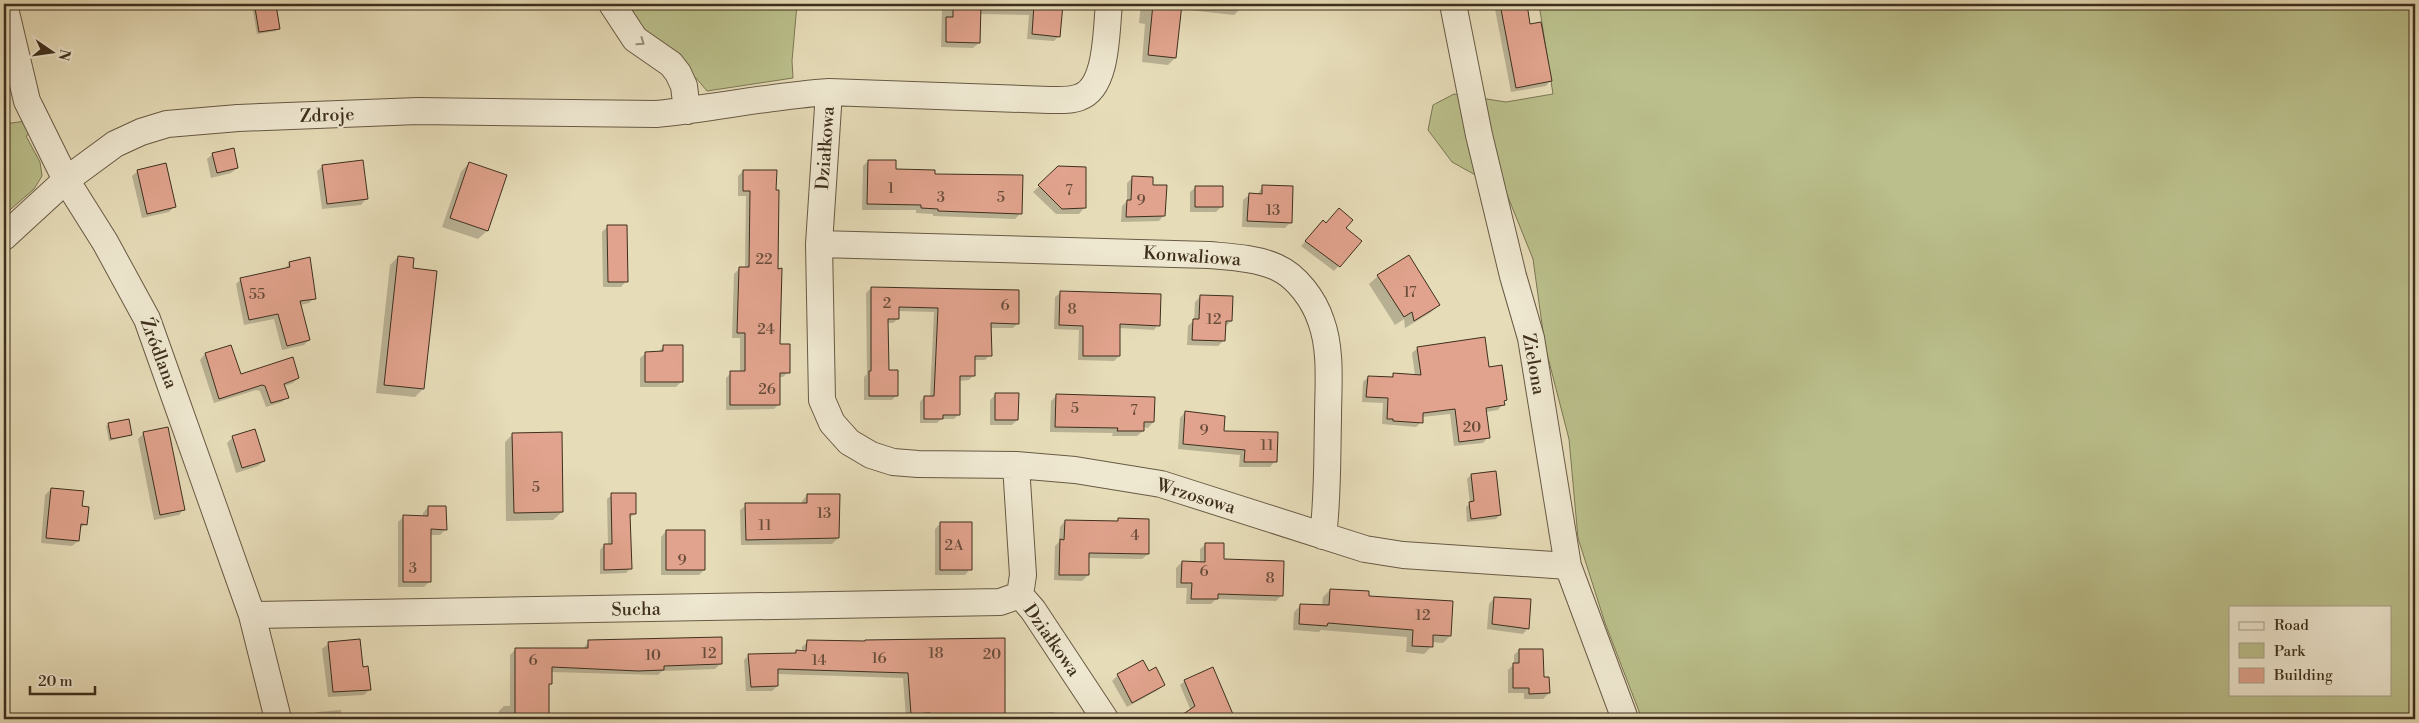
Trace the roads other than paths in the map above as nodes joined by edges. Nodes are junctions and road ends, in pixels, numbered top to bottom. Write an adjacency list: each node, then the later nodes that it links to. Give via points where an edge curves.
1 (4, 4): 7 (street, Źródlana, via 27,100)
2 (612, 4): 6 (street, one-way to 6, via 635,39 671,64 678,73 684,86)
3 (1109, 4): 5 (street, via 1098,81 1091,91 1080,97 1066,100)
4 (1453, 4): 13 (street, Zielona, via 1479,135 1531,338)
5 (829, 92): 6 (street, Działkowa, via 779,95); 9 (street, Działkowa)
6 (687, 111): 7 (street, Zdroje, via 618,115 418,111 200,120 167,124 141,132 115,144)
7 (66, 180): 8 (street, Zdroje); 15 (street, Źródlana, via 147,319)
8 (4, 237)
9 (820, 244): 10 (street, Działkowa, via 822,400); 12 (street, Konwaliowa, via 1209,255 1277,267 1293,278 1314,304 1326,339 1327,506)
10 (832, 423): 11 (street, Wrzosowa, via 849,442 871,455 893,462)
11 (1016, 465): 12 (street, Wrzosowa, via 1075,470 1161,484); 14 (street, Działkowa, via 1023,575)
12 (1323, 536): 13 (street, Wrzosowa, via 1366,549 1403,555)
13 (1568, 566): 18 (street, Zielona)
14 (1020, 595): 15 (street, Sucha, via 1000,602); 17 (street, Działkowa)
15 (252, 615): 16 (street, Źródlana)
16 (278, 719)
17 (1105, 719)
18 (1625, 719)

